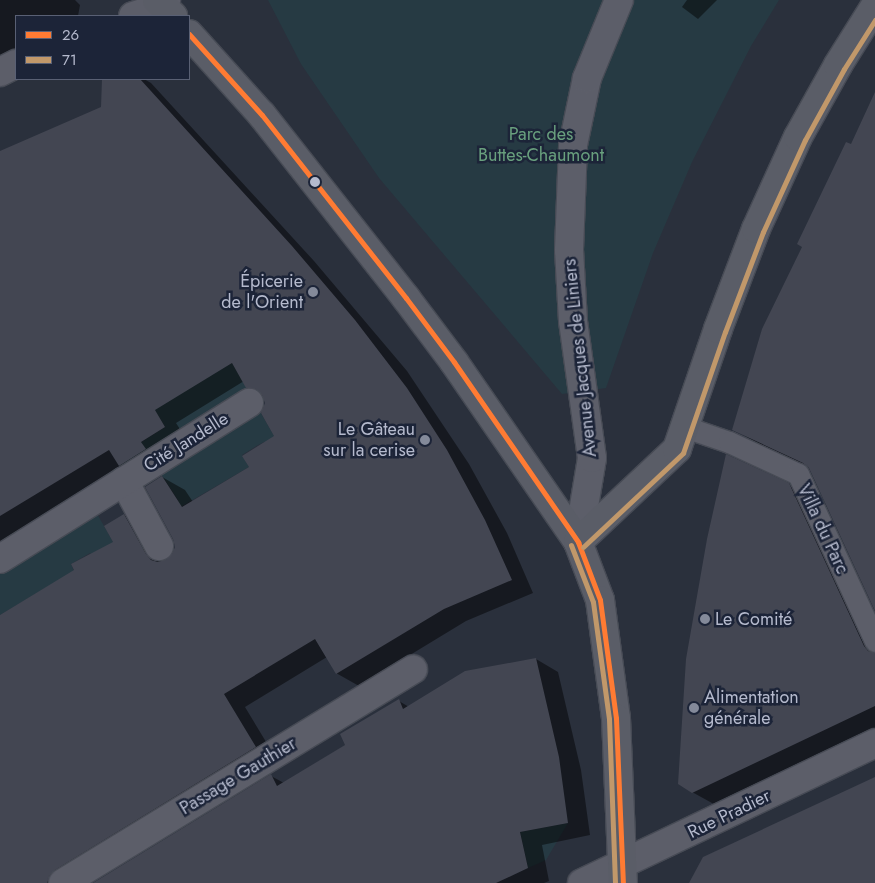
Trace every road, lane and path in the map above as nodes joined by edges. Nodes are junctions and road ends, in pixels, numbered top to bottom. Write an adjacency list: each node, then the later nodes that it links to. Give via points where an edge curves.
1 (619, 0): 11 (street, Avenue Jacques de Liniers, via 587,78 573,145 569,250 573,321 592,458)
2 (165, 6): 4 (street)
3 (875, 6): 9 (main road, via 798,137 756,229)
4 (136, 15)
5 (190, 35): 11 (main road, via 262,115 406,298)
6 (15, 64): 7 (street)
7 (0, 72)
8 (249, 403): 10 (street, Cité Jandelle)
9 (684, 427): 11 (main road, via 677,449); 14 (lane, Villa du Parc, via 729,442 798,474)
10 (124, 481): 12 (street, Cité Jandelle); 13 (street, Cité Jandelle)
11 (578, 542): 17 (main road, via 602,610 616,718)
12 (159, 546)
13 (0, 559)
14 (875, 641)
15 (413, 669): 18 (street, Passage Gauthier)
16 (875, 744): 17 (street, Rue Pradier)
17 (623, 873): 19 (street, Rue Pradier)
18 (63, 883)
19 (582, 883)

